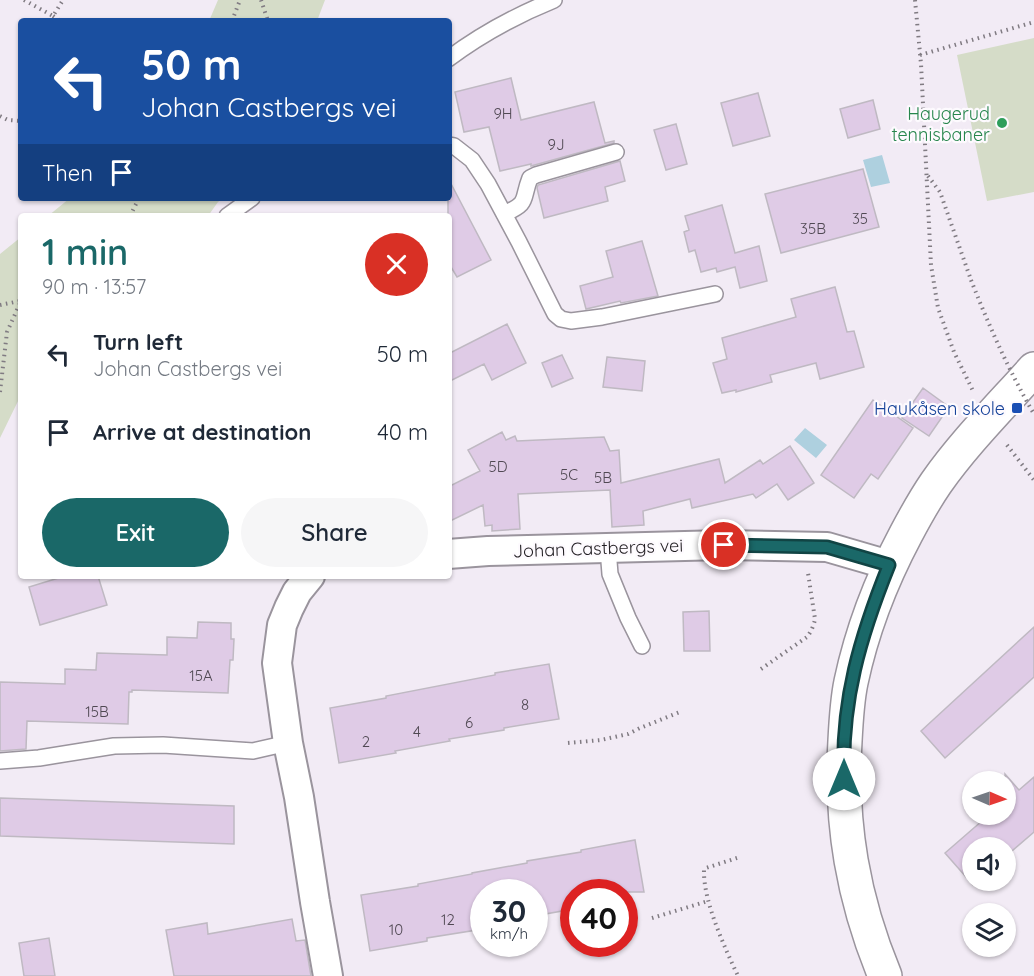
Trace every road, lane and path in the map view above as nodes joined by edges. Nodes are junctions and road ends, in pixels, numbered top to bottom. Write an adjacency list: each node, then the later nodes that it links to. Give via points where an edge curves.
1 (24, 0): 7 (path)
2 (63, 0): 7 (path)
3 (240, 0): 9 (path)
4 (261, 0): 10 (path)
5 (554, 0): 13 (lane)
6 (915, 0): 12 (path)
7 (53, 16): 8 (path)
8 (56, 18)
9 (233, 18)
10 (267, 18)
11 (1034, 22): 12 (path)
12 (920, 55): 18 (path)
13 (452, 56)
14 (0, 116): 15 (path)
15 (18, 121)
16 (452, 146): 21 (lane, via 472,160)
17 (616, 152): 21 (lane, via 530,178 522,204)
18 (927, 174): 28 (path, via 931,265 938,308); 29 (path, bridge, via 939,192 999,346)
19 (248, 201): 20 (lane)
20 (231, 213)
21 (504, 214): 22 (lane, via 561,319 602,317)
22 (715, 294)
23 (18, 302): 24 (path)
24 (0, 305)
25 (18, 308): 27 (path, via 7,332)
26 (1034, 369): 35 (street, via 936,483)
27 (0, 392)
28 (978, 400)
29 (1034, 414)
30 (1004, 441): 31 (path)
31 (1034, 480)
32 (609, 549): 33 (street, Johan Castbergs vei); 35 (street, Johan Castbergs vei, via 827,547); 37 (lane, via 610,574)
33 (452, 554)
34 (806, 563): 38 (path, via 814,624 807,638)
35 (889, 565): 48 (street, via 850,684 843,763 851,863 873,947)
36 (308, 579): 40 (street, via 289,608 279,644 277,663)
37 (642, 646)
38 (761, 669)
39 (680, 712): 41 (path, via 628,734)
40 (288, 743): 42 (lane, via 253,751 114,746); 46 (street)
41 (568, 743)
42 (0, 761)
43 (737, 858): 44 (path, via 704,870)
44 (708, 901): 45 (path); 47 (path)
45 (652, 918)
46 (328, 976)
47 (738, 976)
48 (885, 976)

